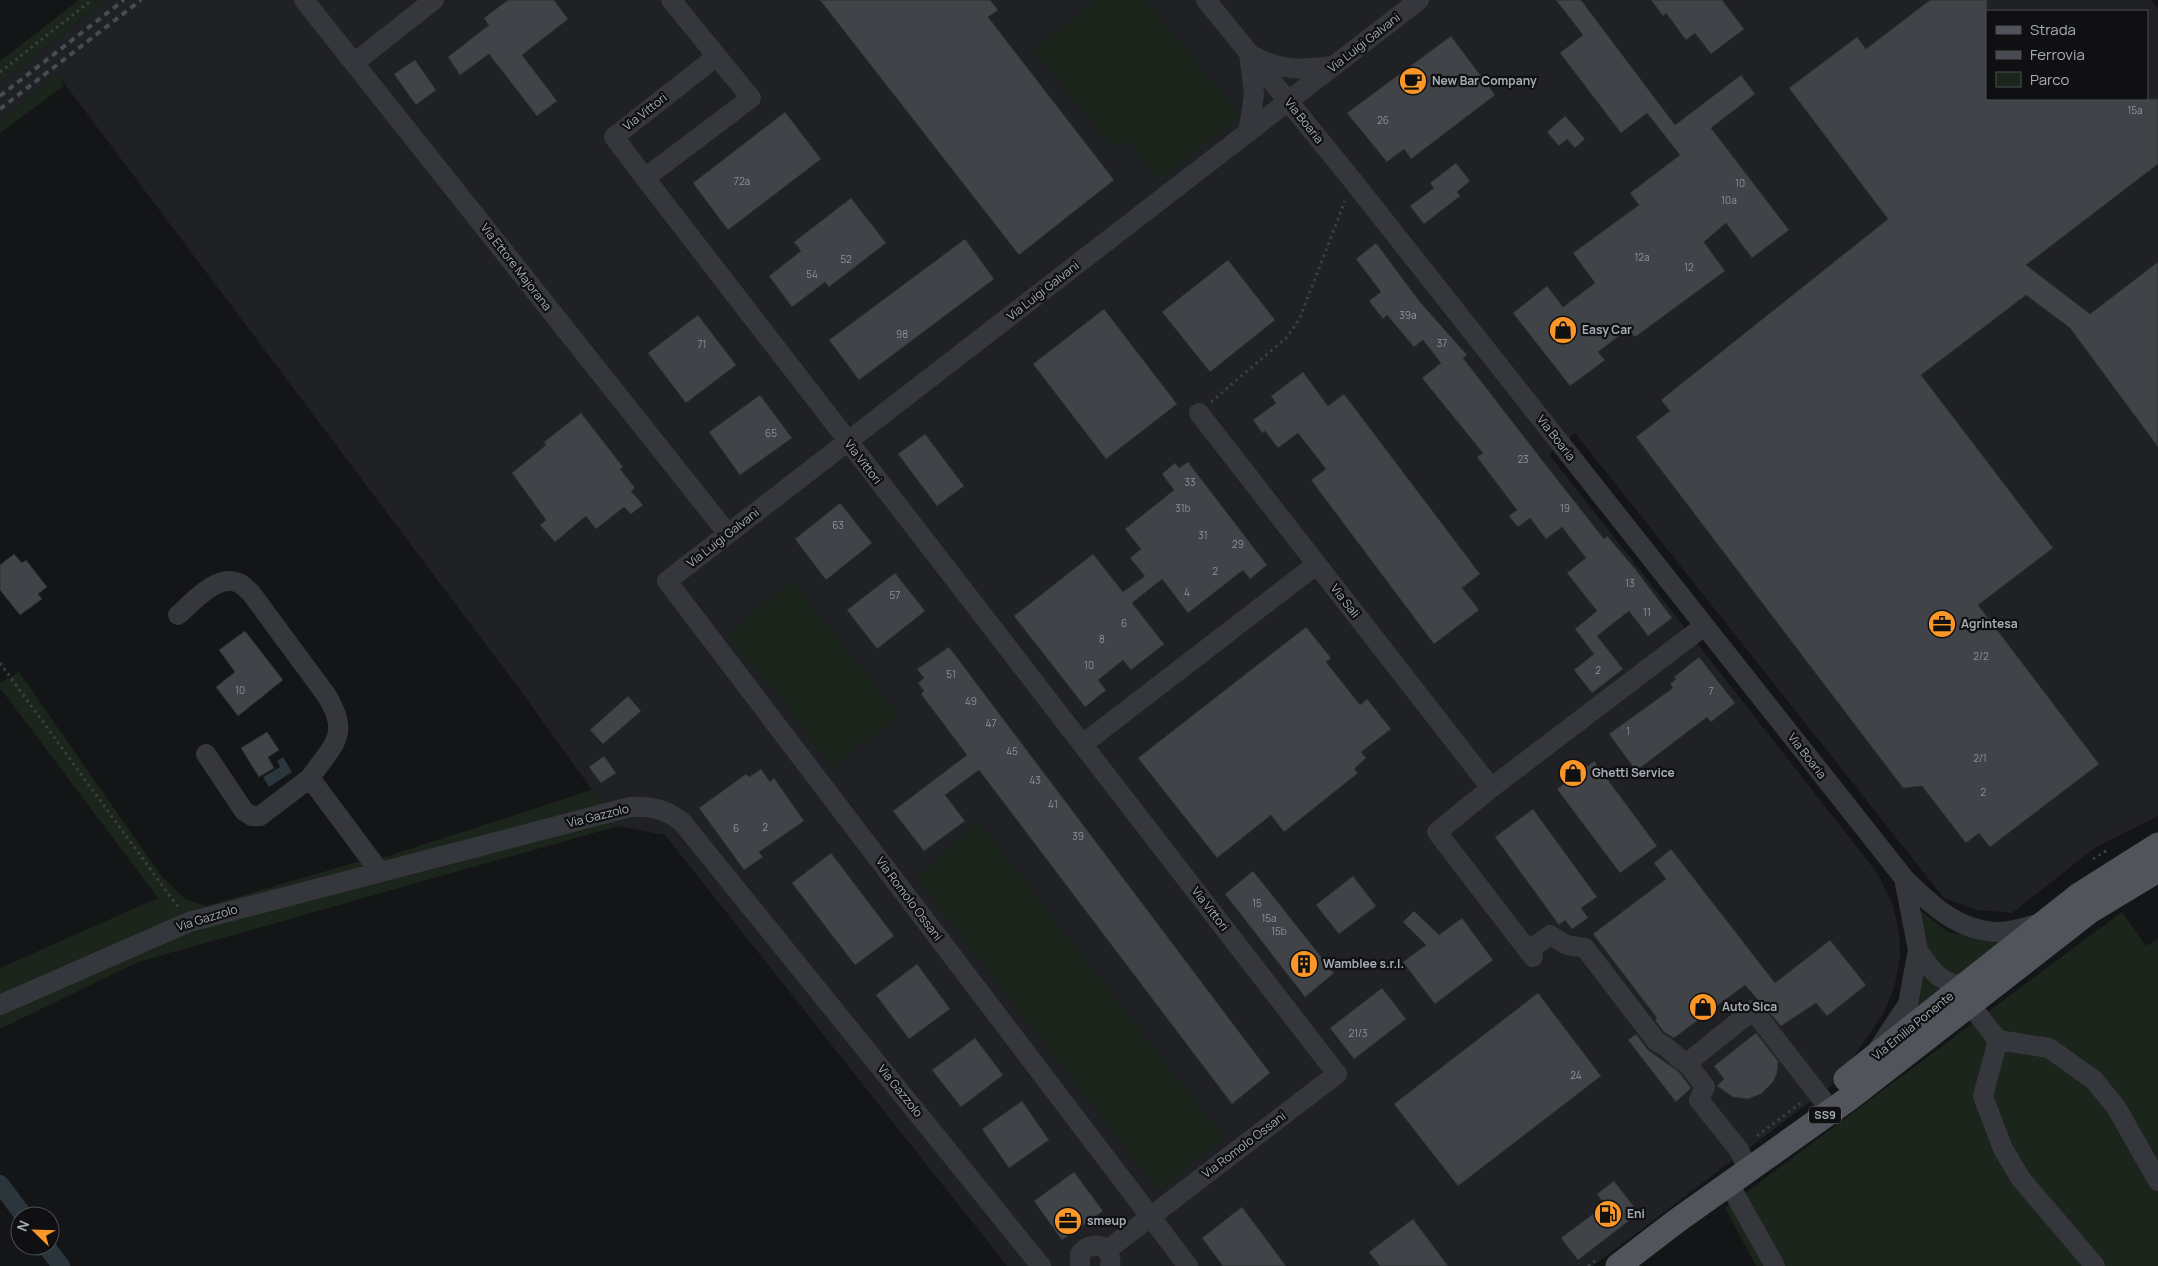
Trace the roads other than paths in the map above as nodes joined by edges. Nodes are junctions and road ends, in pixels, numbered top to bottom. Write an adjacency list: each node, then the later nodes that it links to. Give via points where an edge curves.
1 (304, 0): 8 (street, Via Ettore Majorana)
2 (434, 0): 8 (street)
3 (671, 0): 7 (street)
4 (1206, 0): 6 (street, Via Boaria)
5 (1419, 0): 9 (street, Via Luigi Galvani)
6 (1249, 53): 9 (street, via 1282,68); 10 (street, Via Boaria); 11 (street, via 1254,94)
7 (717, 56): 12 (street, Via Vittori, via 614,137); 12 (street, via 751,98)
8 (354, 63): 15 (street, Via Ettore Majorana)
9 (1335, 66): 10 (street, Via Luigi Galvani)
10 (1289, 101): 11 (street, Via Luigi Galvani); 19 (street, Via Boaria)
11 (1248, 133): 14 (street, Via Luigi Galvani)
12 (645, 178): 14 (street, Via Vittori)
13 (1199, 413): 16 (street, Via Sali)
14 (848, 442): 15 (street, Via Luigi Galvani); 20 (street, Via Vittori)
15 (728, 534): 17 (street, Via Luigi Galvani)
16 (1317, 564): 20 (street); 23 (street, Via Sali)
17 (667, 581): 40 (street, Via Romolo Ossani)
18 (178, 614): 22 (street, via 217,584 240,583 251,594 337,713 340,729 335,744)
19 (1704, 626): 23 (street); 27 (street, Via Boaria)
20 (1083, 744): 35 (street, Via Vittori)
21 (206, 754): 22 (street, via 244,811 252,816 260,816)
22 (310, 778): 26 (street)
23 (1491, 788): 34 (street, via 1437,832 1531,954 1550,935 1567,945 1584,948 1657,1042 1667,1045)
24 (2158, 845): 28 (main road, Via Emilia Ponente / SS9, via 2079,895)
25 (2158, 870): 30 (main road, Via Emilia Ponente / SS9, via 2090,912 1999,982)
26 (380, 872): 31 (street, Via Gazzolo, via 189,922); 44 (street, Via Gazzolo, via 630,807 654,807 674,815)
27 (1904, 878): 28 (street, Via Boaria, via 1932,905 1963,925 2000,932); 29 (street, Via Boaria)
28 (2044, 923): 30 (main road, Via Emilia Ponente / SS9)
29 (1918, 950): 30 (street, Via Boaria, via 1932,973); 33 (street, Via Boaria, via 1908,1004)
30 (1965, 996): 32 (street); 33 (main road, Via Emilia Ponente / SS9); 39 (main road, Via Emilia Ponente / SS9, via 1851,1097)
31 (0, 1005)
32 (1998, 1040): 38 (street, via 2049,1048 2094,1080 2116,1107); 48 (street, via 1983,1096 2003,1148 2021,1179)
33 (1873, 1058): 36 (main road, Via Emilia Ponente / SS9)
34 (1687, 1063): 36 (street, via 1753,1010); 37 (street, via 1705,1087 1699,1100)
35 (1337, 1074): 40 (street, Via Romolo Ossani)
36 (1819, 1095): 37 (main road, Via Emilia Ponente / SS9)
37 (1742, 1157): 41 (main road, Via Emilia Ponente / SS9)
38 (2158, 1181)
39 (1729, 1184): 41 (main road, Via Emilia Ponente / SS9); 47 (street)
40 (1151, 1217): 42 (street, Via Romolo Ossani); 46 (street)
41 (1678, 1220): 43 (main road, Via Emilia Ponente / SS9)
42 (1109, 1258): 45 (street, Via Romolo Ossani, via 1098,1245 1088,1247 1080,1254)
43 (1611, 1260)
44 (1041, 1266)
45 (1080, 1266)
46 (1188, 1266)
47 (1775, 1266)
48 (2094, 1266)

